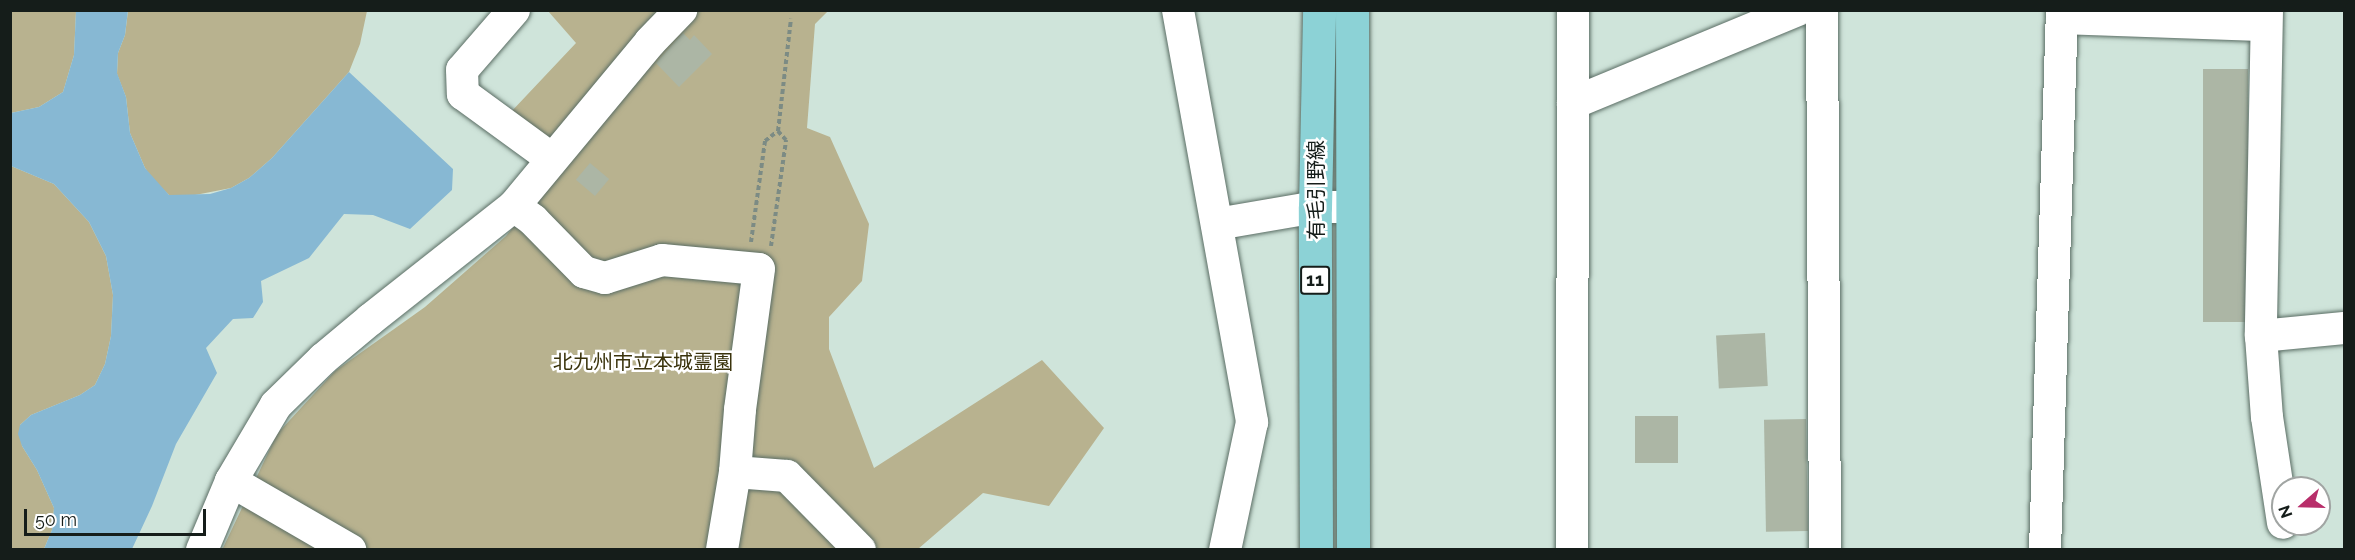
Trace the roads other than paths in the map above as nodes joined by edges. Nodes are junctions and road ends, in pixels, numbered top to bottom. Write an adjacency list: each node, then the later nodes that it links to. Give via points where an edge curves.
1 (514, 10): 12 (street, via 462,70 463,94)
2 (681, 10): 12 (street)
3 (1178, 10): 16 (street)
4 (1319, 10): 14 (main road, 有毛引野線 / 11)
5 (1352, 10): 15 (main road, 有毛引野線 / 11)
6 (1573, 10): 11 (street)
7 (1797, 10): 11 (street)
8 (1822, 10): 30 (street)
9 (2062, 14): 10 (street); 31 (street)
10 (2266, 18): 18 (street)
11 (1573, 103): 29 (street)
12 (552, 159): 13 (street)
13 (514, 206): 19 (street, via 584,272 604,278 662,260 760,263); 21 (street, via 315,366 276,405)
14 (1315, 207): 15 (street); 16 (street); 27 (main road, 有毛引野線 / 11)
15 (1351, 207): 28 (main road, 有毛引野線 / 11)
16 (1217, 224): 26 (street, via 1252,422)
17 (2344, 328): 18 (street)
18 (2261, 336): 20 (street)
19 (735, 472): 24 (street); 25 (street, via 787,476)
20 (2276, 476)
21 (231, 481): 22 (street); 23 (street)
22 (202, 549)
23 (350, 549)
24 (722, 549)
25 (860, 549)
26 (1225, 549)
27 (1316, 549)
28 (1353, 549)
29 (1572, 549)
30 (1825, 549)
31 (2045, 549)

